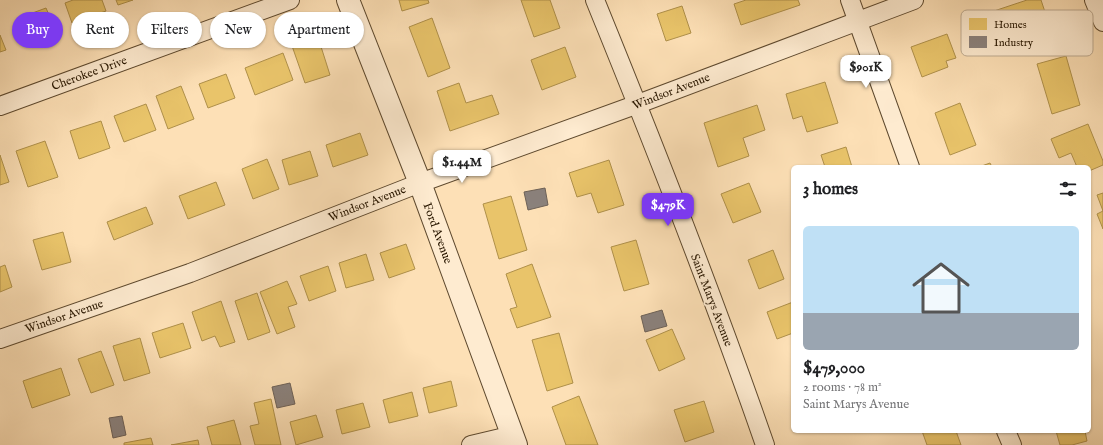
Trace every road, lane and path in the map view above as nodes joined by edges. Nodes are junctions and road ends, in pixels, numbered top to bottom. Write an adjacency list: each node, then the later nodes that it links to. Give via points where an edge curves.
1 (290, 0): 10 (street, Cherokee Drive)
2 (348, 0): 12 (street, Ford Avenue)
3 (595, 0): 9 (street, Saint Marys Avenue)
4 (850, 0): 7 (street)
5 (914, 0): 7 (street, Windsor Avenue)
6 (1094, 0): 8 (street)
7 (858, 20): 9 (street, Windsor Avenue); 11 (street)
8 (1103, 22)
9 (638, 104): 12 (street, Windsor Avenue); 17 (street, Saint Marys Avenue, via 743,380)
10 (0, 106)
11 (909, 165)
12 (420, 183): 13 (street, Windsor Avenue, via 190,273); 15 (street, Ford Avenue)
13 (0, 339)
14 (1007, 433): 18 (street)
15 (515, 440): 16 (street)
16 (472, 445)
17 (765, 445)
18 (1012, 445)

